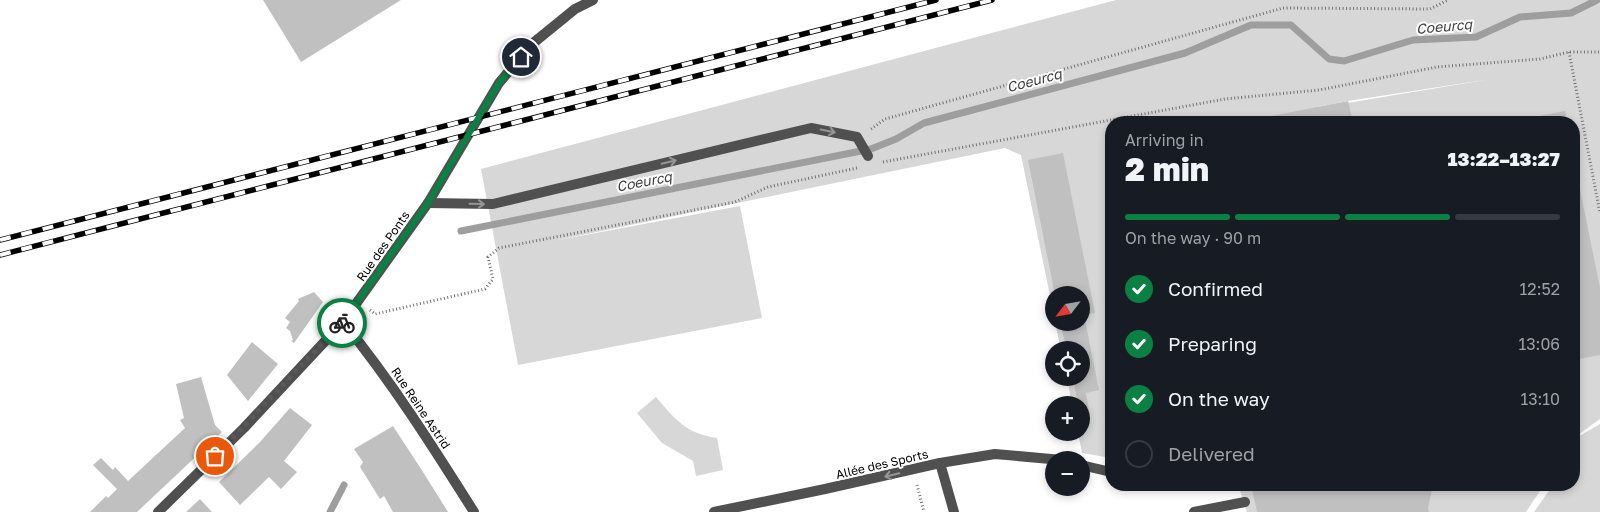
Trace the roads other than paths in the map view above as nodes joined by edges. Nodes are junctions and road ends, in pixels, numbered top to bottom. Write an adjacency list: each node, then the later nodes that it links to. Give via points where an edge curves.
1 (593, 0): 3 (street, Rue des Ponts, via 574,9 532,44 499,83)
2 (868, 156): 3 (street, one-way to 2, via 493,204 811,128 859,141)
3 (428, 203): 4 (street, Rue des Ponts)
4 (343, 322): 10 (street, Rue des Ponts, via 244,428); 11 (street, Rue Reine Astrid, via 412,414)
5 (1045, 459): 6 (street, Allée des Sports, via 995,454)
6 (940, 463): 12 (street, Allée des Sports, one-way to 12); 13 (street)
7 (1090, 467): 8 (street)
8 (1105, 471)
9 (1246, 502): 14 (street)
10 (158, 512)
11 (474, 512)
12 (714, 512)
13 (954, 512)
14 (1194, 512)

